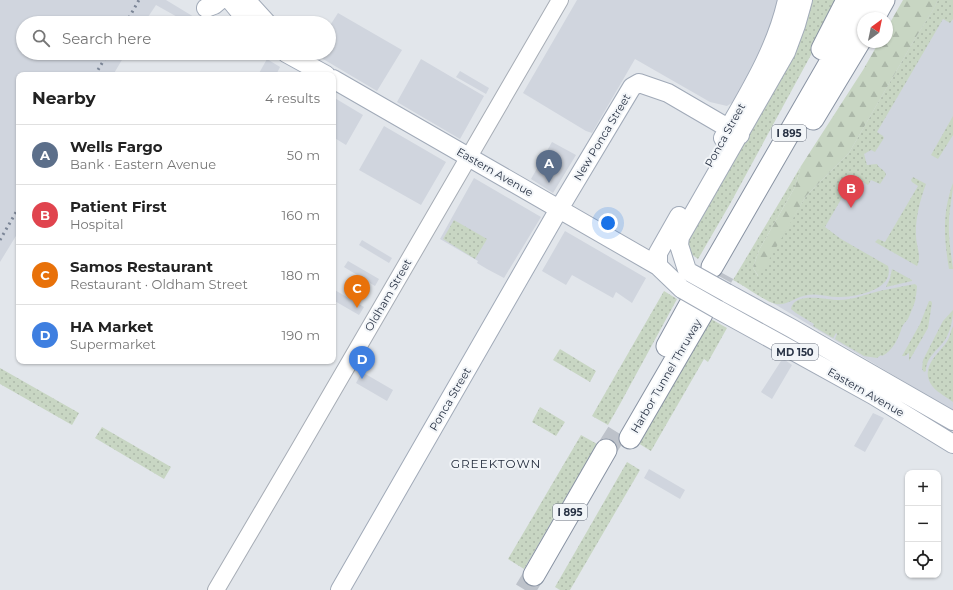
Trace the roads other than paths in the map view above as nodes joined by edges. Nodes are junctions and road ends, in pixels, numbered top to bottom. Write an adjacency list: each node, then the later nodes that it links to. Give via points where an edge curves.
1 (230, 0): 10 (main road)
2 (246, 0): 11 (main road)
3 (560, 0): 17 (street, Oldham Street)
4 (787, 0): 16 (main road, Ponca Street, via 771,51)
5 (803, 0): 16 (main road, Ponca Street, via 786,52)
6 (848, 0): 21 (highway, via 731,218)
7 (866, 0): 21 (highway, I 895)
8 (884, 0): 9 (highway)
9 (877, 12)
10 (243, 16)
11 (261, 16)
12 (857, 46): 21 (highway, I 895)
13 (300, 60): 14 (main road)
14 (321, 72)
15 (336, 81): 17 (main road, Eastern Avenue)
16 (734, 132): 18 (main road, New Ponca Street, via 668,93 639,83 632,87); 19 (main road, Ponca Street, via 658,254); 20 (main road, via 680,237 679,245)
17 (469, 157): 18 (main road, Eastern Avenue); 28 (street, Oldham Street)
18 (559, 209): 19 (main road, Eastern Avenue); 29 (main road, Ponca Street)
19 (658, 266): 20 (main road, Eastern Avenue); 22 (main road, Eastern Avenue / MD 150)
20 (689, 271): 21 (main road, Eastern Avenue / MD 150, bridge)
21 (720, 272): 23 (main road, Eastern Avenue / MD 150, via 791,328)
22 (698, 304): 24 (highway, Harbor Tunnel Thruway); 25 (main road, Eastern Avenue / MD 150, via 873,395)
23 (953, 421)
24 (624, 435)
25 (953, 444)
26 (612, 454): 27 (highway, I 895)
27 (540, 578)
28 (216, 590)
29 (340, 590)

